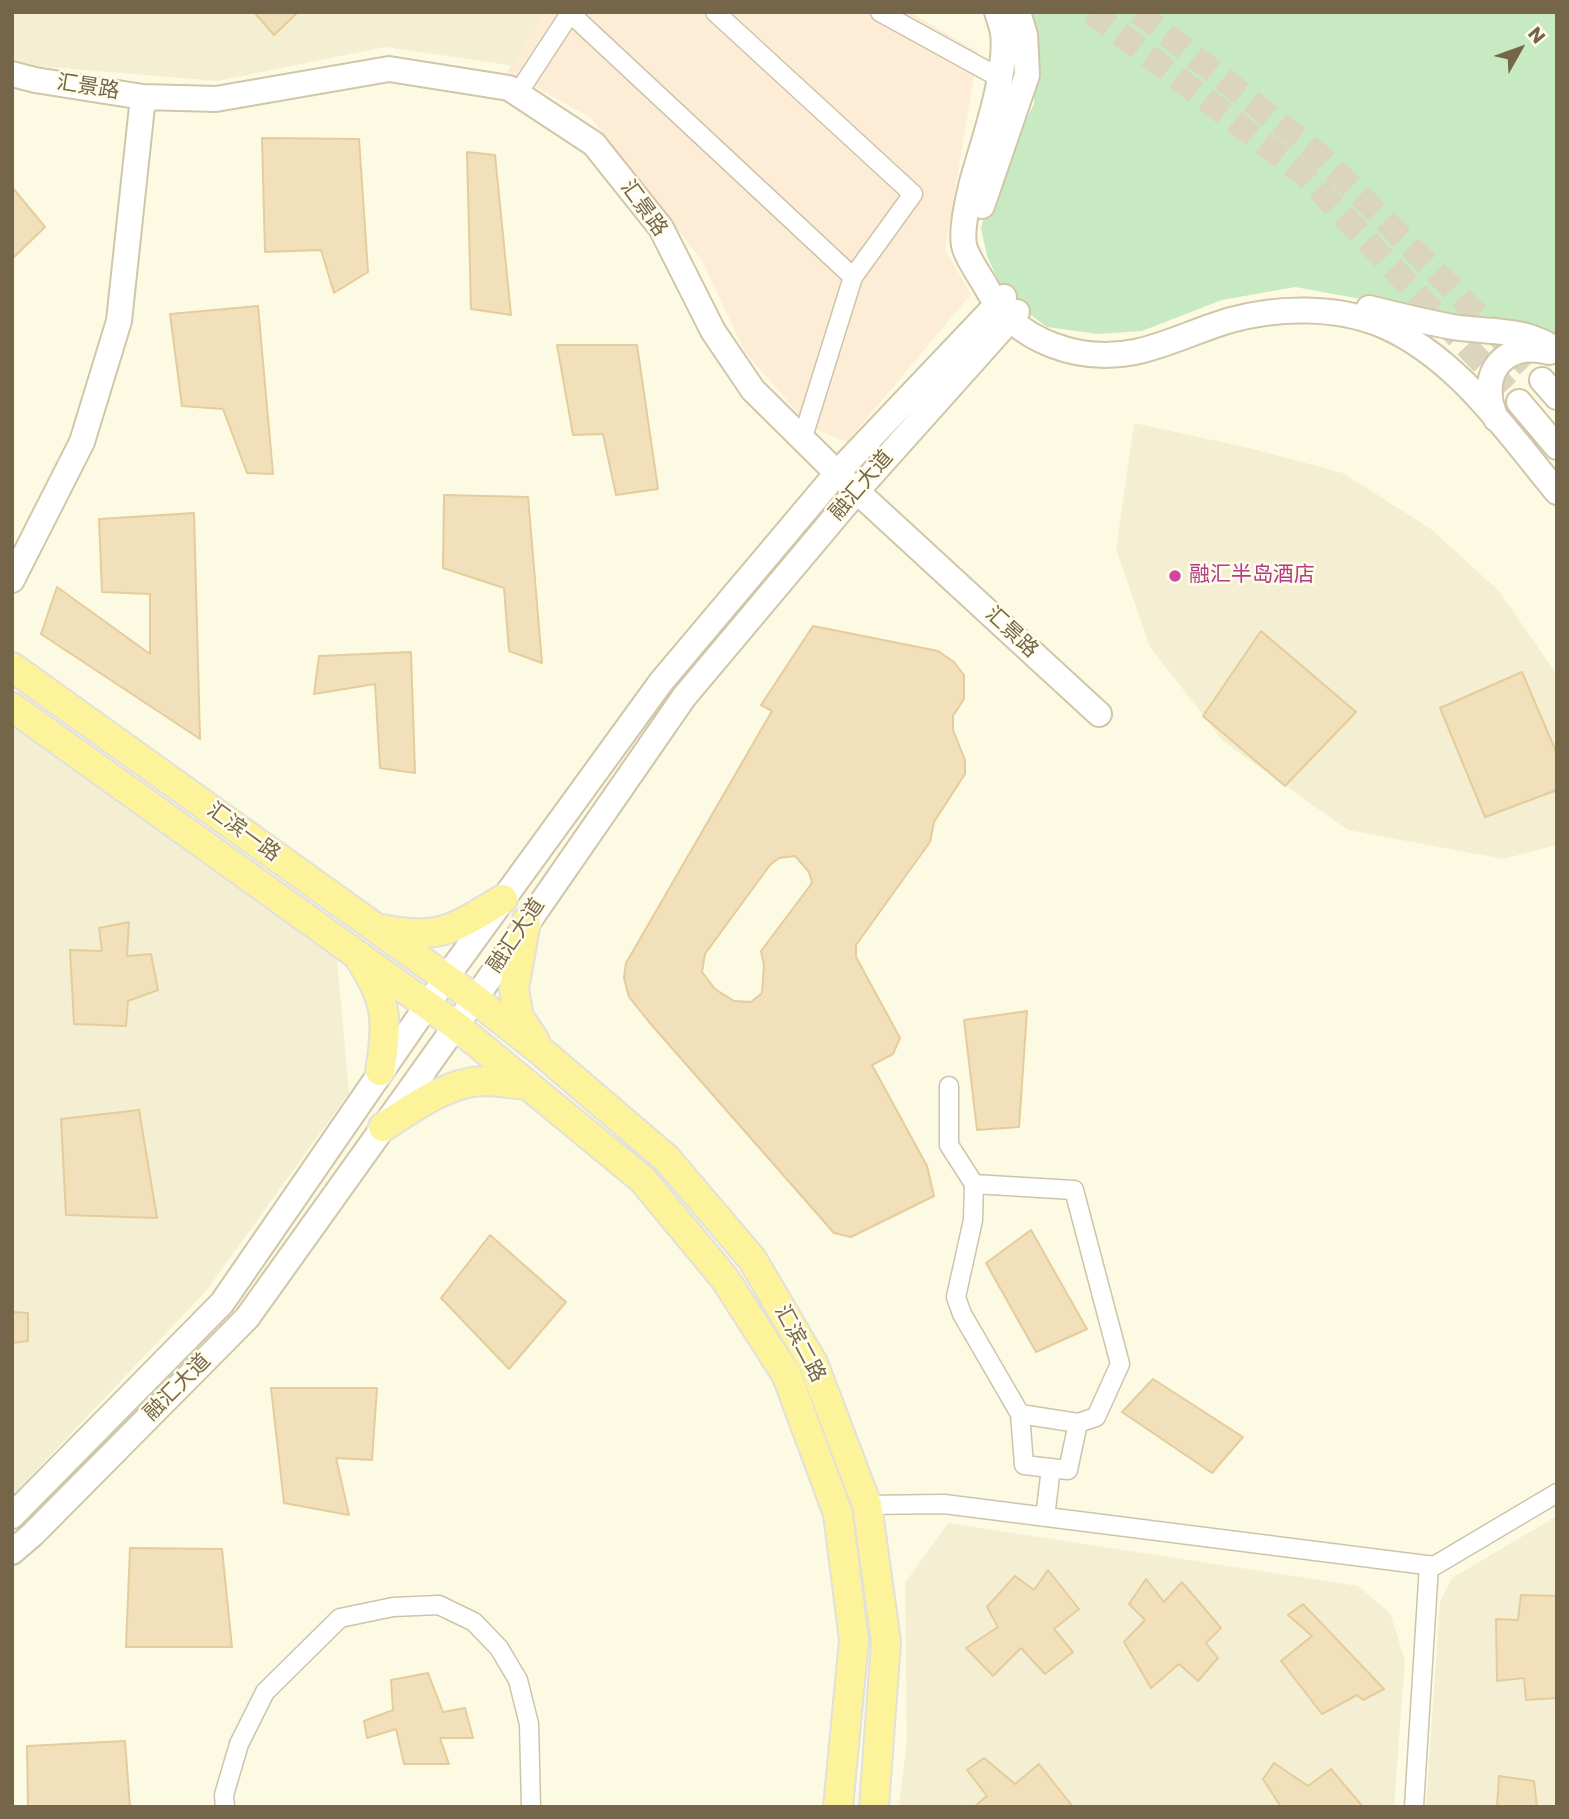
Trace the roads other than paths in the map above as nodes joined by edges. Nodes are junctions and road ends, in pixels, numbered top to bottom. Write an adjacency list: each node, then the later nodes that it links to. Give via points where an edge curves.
1 (715, 12): 10 (street, via 913,194)
2 (880, 12): 7 (street)
3 (997, 12): 7 (main road, via 1003,33)
4 (1018, 12): 11 (main road, via 1025,35 1027,75 974,240)
5 (570, 13): 8 (street); 10 (street)
6 (12, 74): 9 (main road, 汇景路)
7 (1000, 78): 11 (main road, via 967,204 964,246)
8 (518, 93): 9 (main road, 汇景路, via 389,69 216,99); 15 (main road, 汇景路, via 594,144 660,228 713,331 753,390)
9 (144, 97): 20 (main road, via 119,321 82,442)
10 (853, 277): 15 (street)
11 (1007, 308): 12 (main road, via 1046,333 1071,342 1102,345 1138,341 1232,308 1310,298 1456,327 1530,336); 14 (main road, via 1041,341 1070,352 1105,355 1136,352 1232,320 1276,311 1342,314 1381,324 1416,343 1457,376); 17 (main road, 融汇大道); 18 (main road, 融汇大道)
12 (1557, 353): 14 (main road, via 1519,349 1500,362 1490,383)
13 (1519, 402): 16 (main road)
14 (1496, 419): 19 (main road)
15 (802, 440): 17 (main road, 汇景路)
16 (1557, 447)
17 (837, 474): 18 (main road, 汇景路); 24 (main road, 融汇大道, via 661,682)
18 (856, 491): 23 (main road, 汇景路); 25 (main road, 融汇大道, via 684,696)
19 (1557, 492)
20 (12, 580)
21 (12, 667): 26 (main road, 汇滨一路)
22 (12, 707): 27 (main road, 汇滨一路)
23 (1099, 714)
24 (503, 899): 26 (main road, via 441,933 413,935); 28 (main road, 融汇大道)
25 (526, 922): 29 (main road, 融汇大道); 32 (main road, via 514,989 519,1017)
26 (377, 928): 28 (main road, 汇滨一路)
27 (355, 953): 30 (main road, 汇滨一路); 33 (main road, via 376,983 384,1008 386,1037)
28 (446, 978): 29 (main road, 汇滨一路); 30 (main road, 融汇大道)
29 (475, 999): 31 (main road, 融汇大道); 32 (main road, 汇滨二路)
30 (427, 1004): 31 (main road, 汇滨一路); 33 (main road, 融汇大道)
31 (455, 1026): 34 (main road, 汇滨二路); 36 (main road, 融汇大道)
32 (542, 1052): 42 (main road, 汇滨二路, via 667,1158 752,1259 813,1363)
33 (380, 1072): 43 (main road, 融汇大道, via 222,1303)
34 (527, 1085): 36 (main road, via 482,1081 452,1088); 49 (main road, 汇滨二路, via 643,1180 725,1279 787,1376 838,1514 854,1640)
35 (949, 1086): 37 (street, via 948,1145)
36 (383, 1127): 45 (main road, 融汇大道, via 247,1318)
37 (974, 1184): 38 (street, via 973,1220 956,1297); 39 (street, via 1074,1190 1120,1364 1096,1418)
38 (1020, 1414): 39 (street); 40 (street, via 1024,1465)
39 (1077, 1423): 40 (street, via 1068,1470)
40 (1051, 1468): 44 (street)
41 (1557, 1493): 46 (street)
42 (867, 1505): 44 (street, via 944,1504); 50 (main road, 汇滨二路, via 886,1642)
43 (12, 1516)
44 (1045, 1517): 46 (street)
45 (12, 1552)
46 (1429, 1565): 51 (street)
47 (225, 1807): 48 (street, via 224,1795 239,1744 265,1692 340,1618 393,1607 439,1605 474,1622 499,1648 518,1680 529,1724)
48 (531, 1807)
49 (838, 1807)
50 (874, 1807)
51 (1414, 1807)

